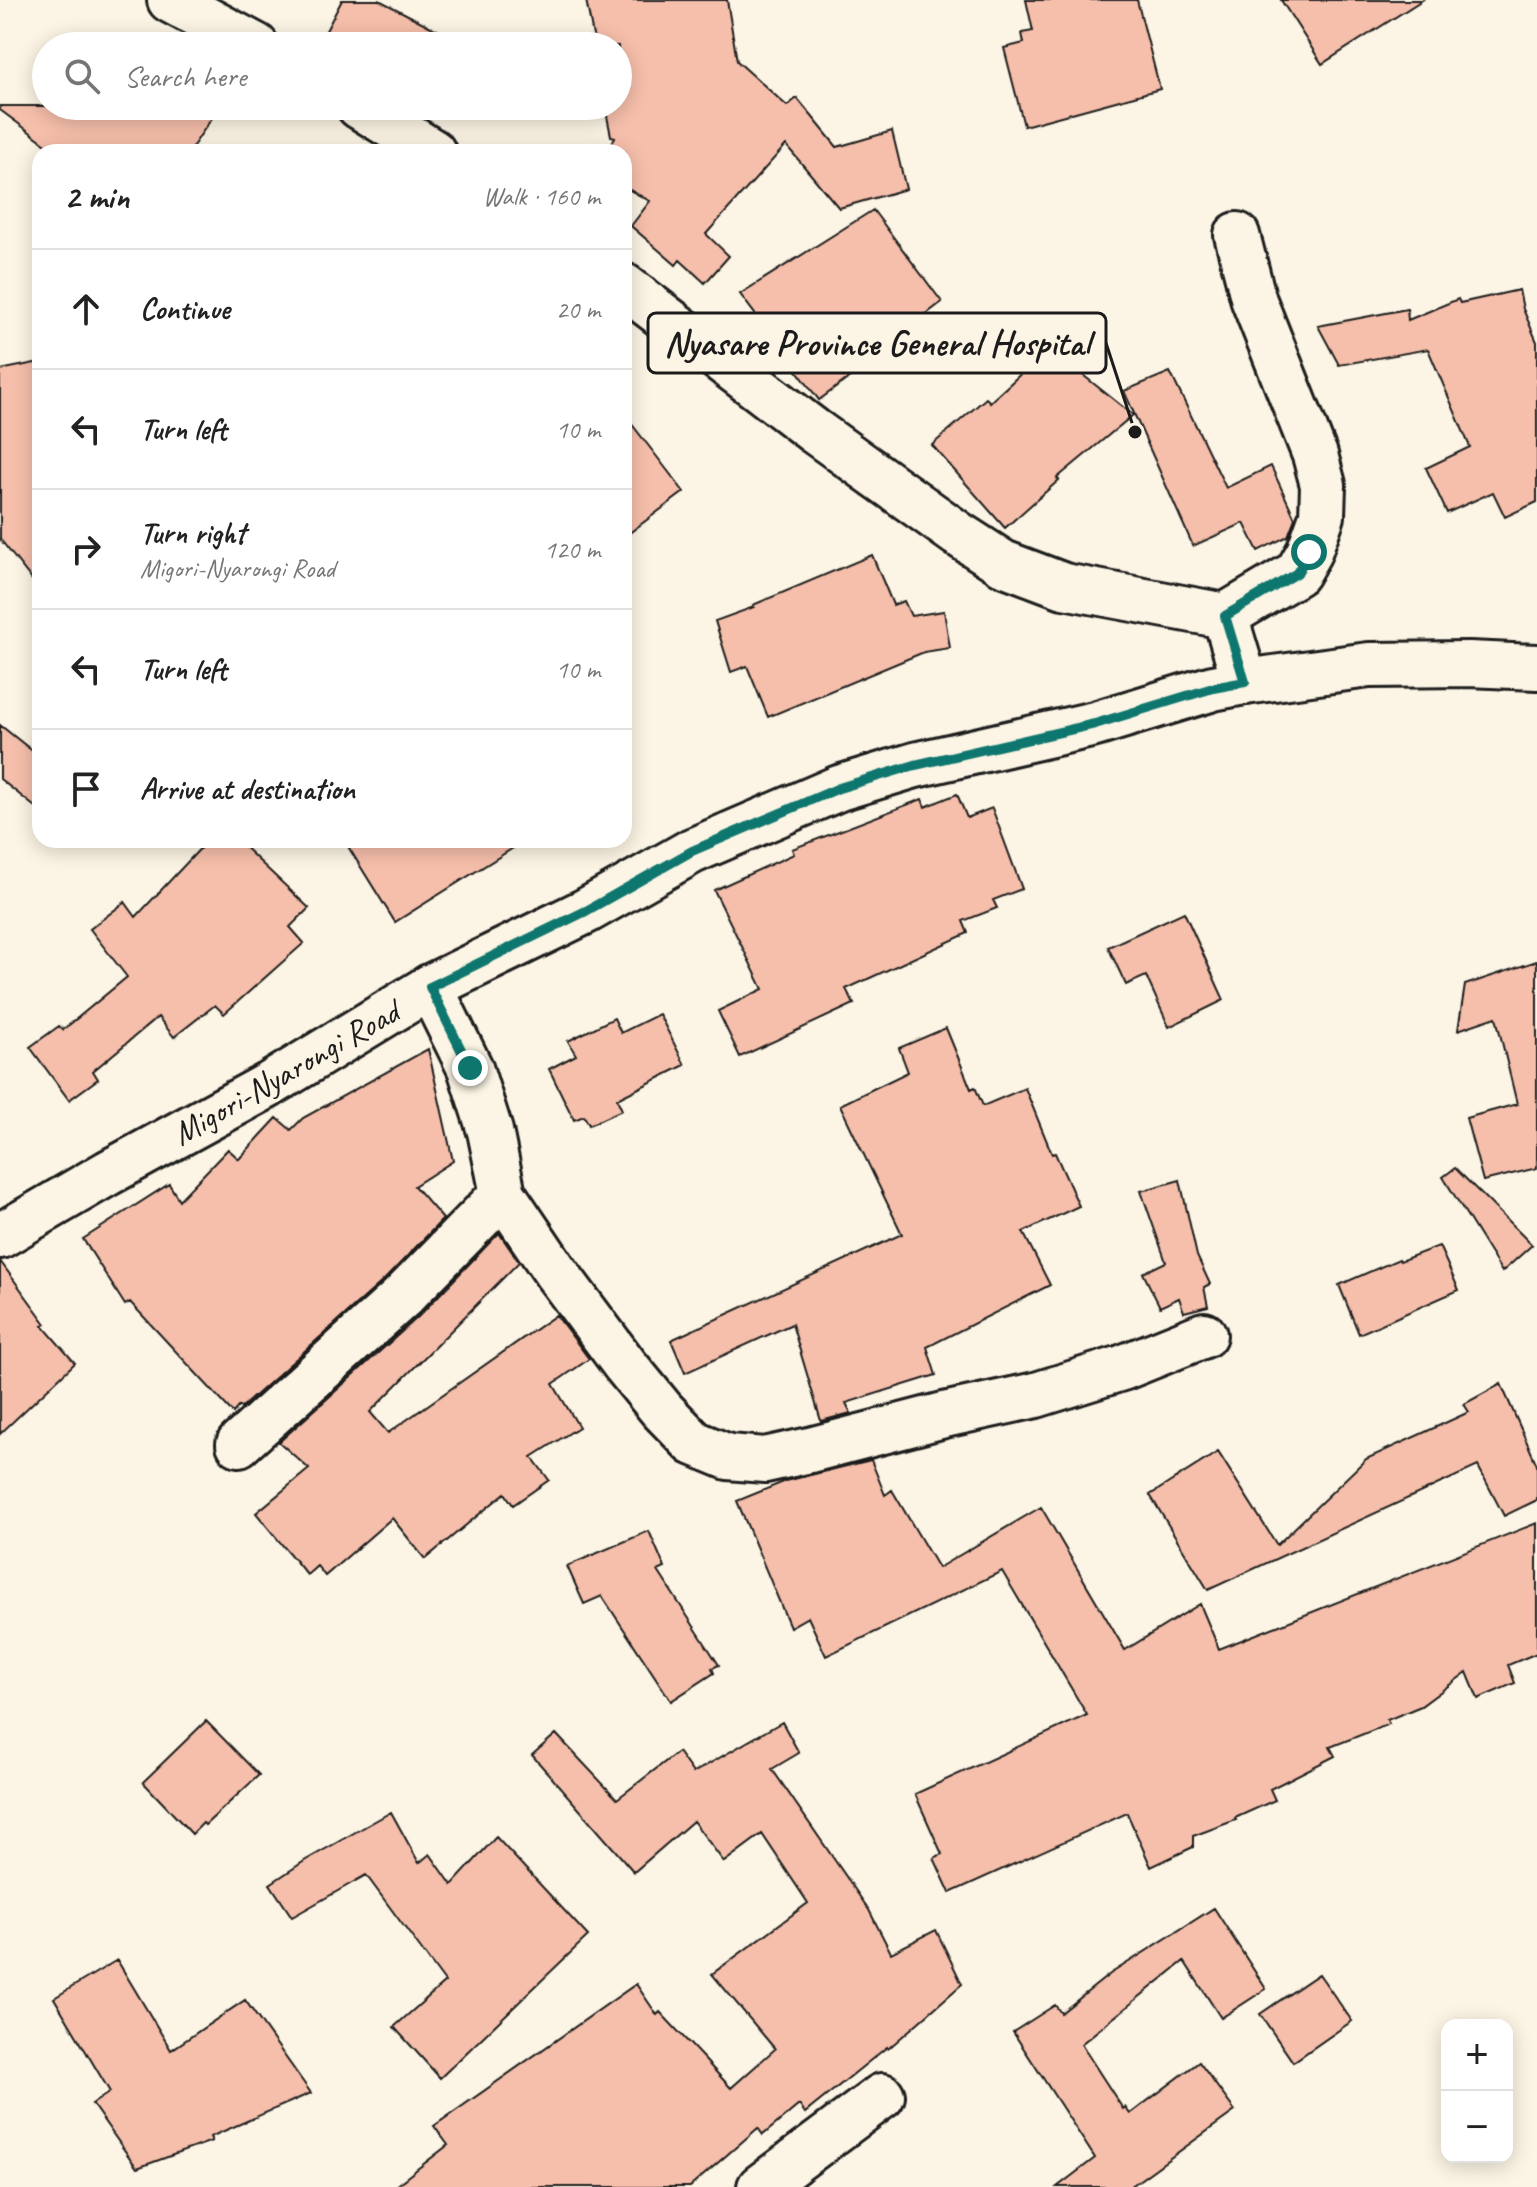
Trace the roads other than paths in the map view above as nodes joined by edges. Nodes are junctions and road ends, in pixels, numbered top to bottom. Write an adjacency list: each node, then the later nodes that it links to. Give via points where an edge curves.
1 (170, 0): 2 (street)
2 (230, 32)
3 (382, 120): 4 (street)
4 (420, 144)
5 (1237, 235): 7 (street, via 1254,301 1323,485 1322,516 1297,573)
6 (632, 292): 7 (street, via 813,430 1003,563 1064,586)
7 (1225, 616): 9 (street)
8 (1537, 667): 9 (street, Migori-Nyarongi Road, via 1369,665)
9 (1245, 682): 10 (street, Migori-Nyarongi Road, via 839,788 692,851 586,911)
10 (430, 987): 11 (street, via 470,1068); 12 (street, Migori-Nyarongi Road, via 269,1085)
11 (503, 1194): 13 (street, via 662,1410 694,1443 728,1457 765,1460 1036,1395); 14 (street, via 401,1298)
12 (0, 1236)
13 (1204, 1335)
14 (239, 1444)
15 (882, 2096): 16 (street)
16 (760, 2187)

